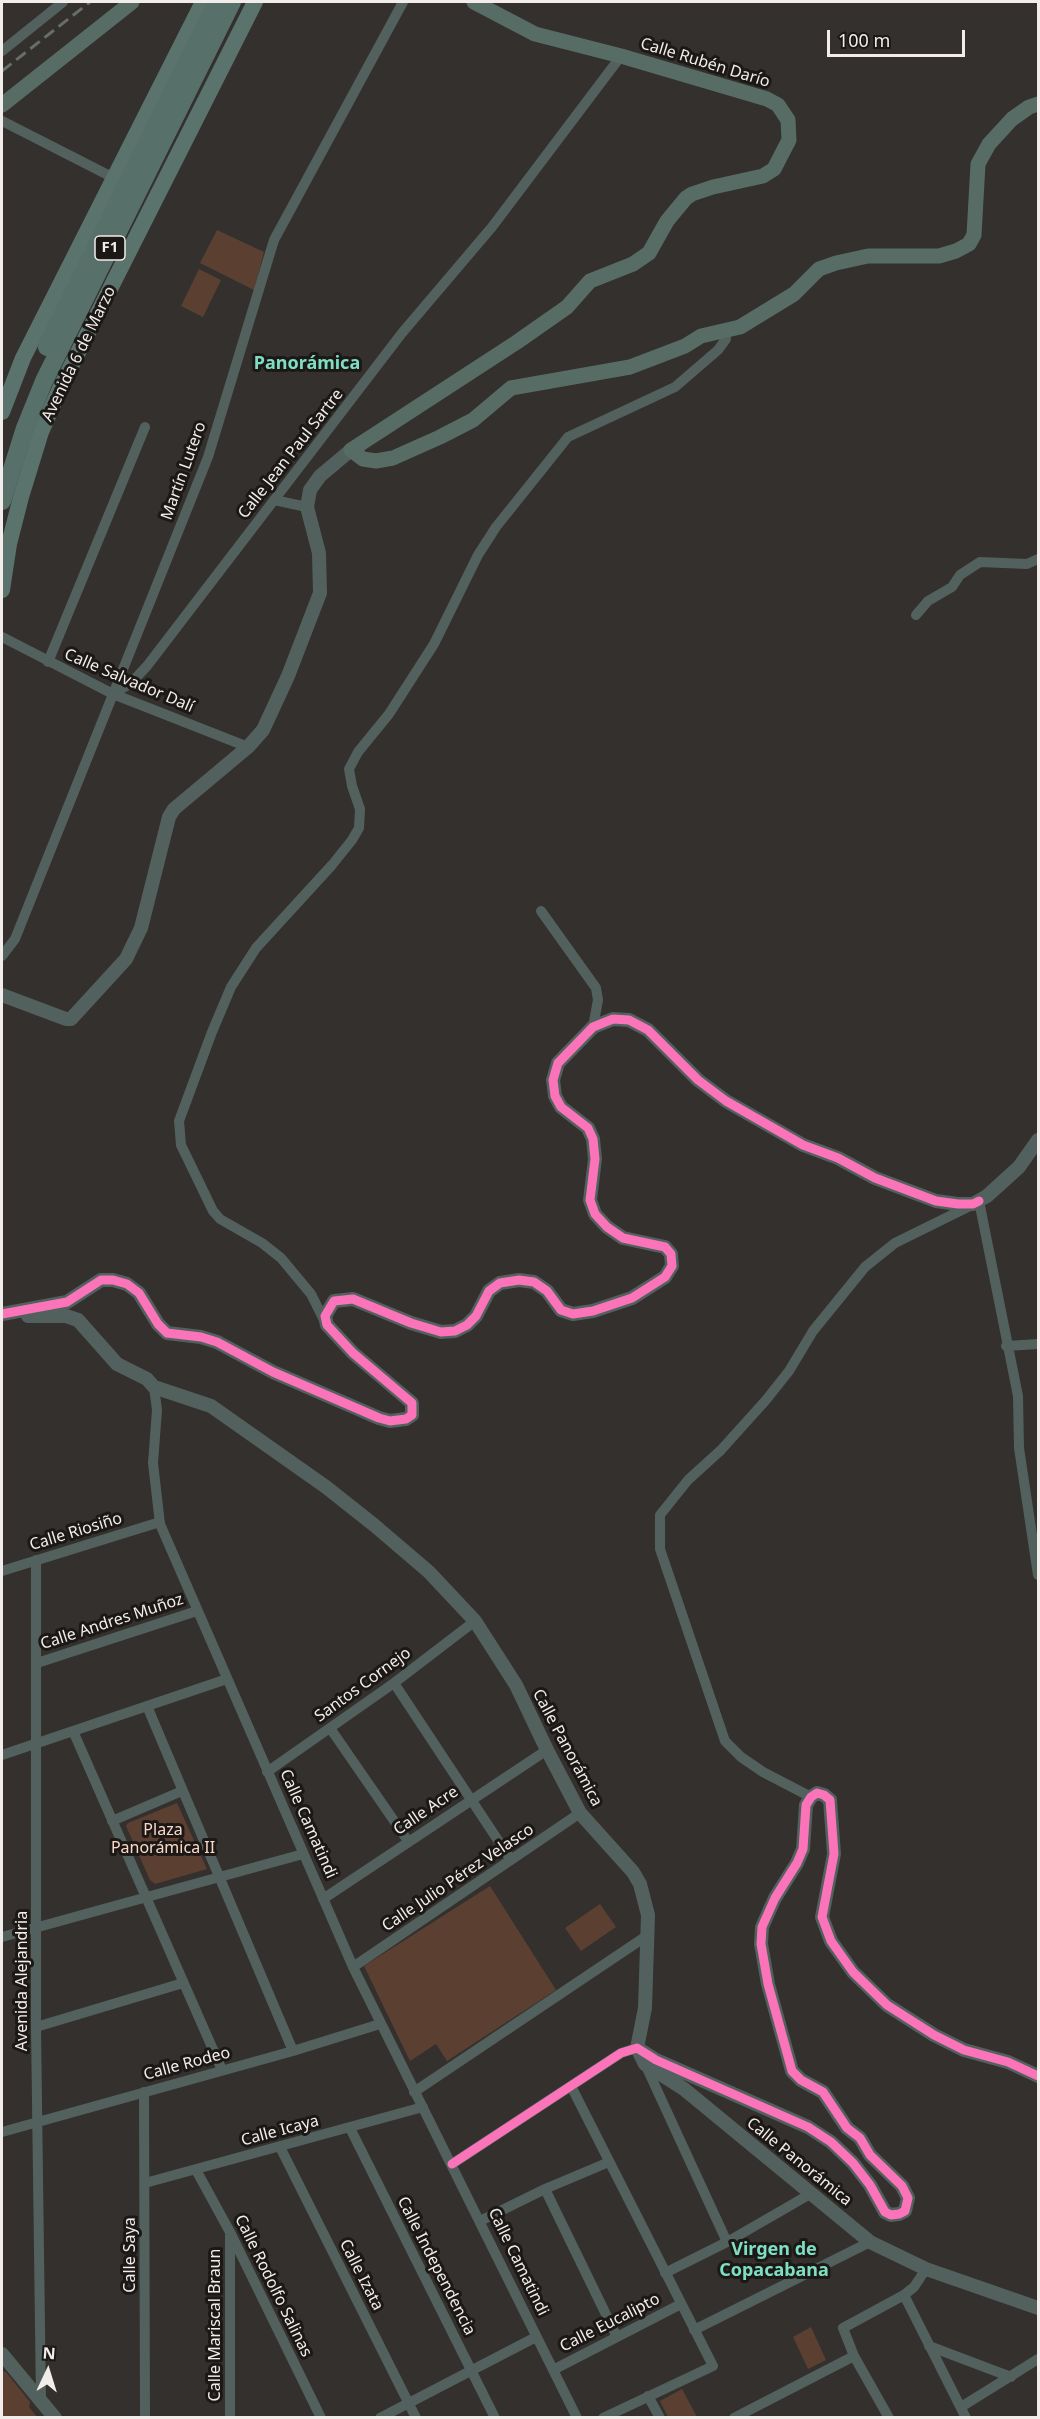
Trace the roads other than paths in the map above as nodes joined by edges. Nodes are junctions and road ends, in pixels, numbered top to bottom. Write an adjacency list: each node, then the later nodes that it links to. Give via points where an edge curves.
1 (63, 2): 9 (street)
2 (132, 2): 12 (main road)
3 (203, 2): 14 (main road)
4 (217, 2): 19 (highway, Avenida 6 de Marzo / F1, via 63,313 15,422)
5 (232, 2): 21 (highway, Avenida 6 de Marzo / F1, via 44,381)
6 (255, 2): 24 (main road, Avenida 6 de Marzo, via 41,432 9,544)
7 (403, 2): 28 (street, Martín Lutero, via 274,240 208,457)
8 (474, 2): 10 (main road, Calle Rubén Darío, via 535,34)
9 (2, 51)
10 (621, 56): 18 (main road, Calle Rubén Darío, via 778,105 788,120 789,132 779,162 763,176 692,194 678,206 649,253 590,281 567,307); 20 (street, Calle Jean Paul Sartre, via 492,227 402,333)
11 (1038, 104): 15 (main road, via 1012,119 989,144 978,164 976,224 969,244 939,256 868,256 819,269 794,294 753,321)
12 (2, 105)
13 (2, 121): 14 (street)
14 (114, 177): 16 (main road, via 23,358)
15 (725, 331): 18 (main road, via 701,336 630,368 511,388 473,420 393,458 363,459); 37 (street, via 726,339 718,350 675,387 568,437 496,527 434,644 349,768 360,809 359,828 256,948 231,987 212,1032 179,1121 181,1145 219,1219 281,1258 311,1294)
16 (2, 412)
17 (145, 427): 27 (street)
18 (351, 450): 22 (street, via 320,476 310,490)
19 (2, 463)
20 (274, 500): 22 (street); 28 (street, Calle Jean Paul Sartre, via 147,666)
21 (2, 501)
22 (307, 507): 29 (street, via 319,554 320,594 263,730)
23 (1038, 559): 25 (street, via 1027,564 980,562 960,575 952,587 928,601)
24 (2, 590)
25 (916, 615)
26 (2, 637): 27 (street, Calle Salvador Dalí)
27 (48, 662): 28 (street, Calle Salvador Dalí)
28 (113, 694): 29 (street, Calle Salvador Dalí); 31 (street, Martín Lutero, via 15,939)
29 (248, 747): 32 (street, via 174,809 135,943 71,1018)
30 (541, 911): 33 (street, via 596,988)
31 (2, 956)
32 (2, 995)
33 (593, 1027): 35 (street, via 613,1019 629,1020 656,1036 698,1080 726,1101 803,1145 936,1200); 37 (street, via 558,1063 553,1080 555,1096 561,1107 588,1128 593,1139 590,1200 595,1214 623,1238 665,1246 671,1254 672,1266 665,1277 632,1298 573,1314 561,1310 547,1291 534,1282 500,1283 489,1291 477,1316 455,1331 441,1332 411,1323 353,1299 334,1301 325,1316)
34 (1038, 1140): 35 (street, via 1019,1167)
35 (976, 1203): 39 (street); 58 (street, via 895,1243 865,1267 813,1331 766,1400 688,1480 660,1515 660,1549 725,1741 756,1767)
36 (2, 1315): 37 (street, via 68,1302 100,1281 113,1280 128,1284 139,1293 167,1333 217,1342 273,1372 379,1418 398,1422 412,1415 412,1403 352,1353); 40 (street, via 66,1316 78,1320 117,1364 147,1379)
37 (327, 1325)
38 (1038, 1344): 39 (street)
39 (1006, 1346): 44 (street, via 1018,1396 1019,1448)
40 (154, 1387): 41 (street, Calle Camatindi, via 157,1410 153,1462); 46 (street, Calle Panorámica, via 211,1406 326,1487 429,1572)
41 (160, 1522): 42 (street, Calle Riosiño); 45 (street, Calle Camatindi)
42 (36, 1560): 43 (street, Calle Riosiño); 47 (street, Avenida Alejandria)
43 (2, 1571)
44 (1038, 1575)
45 (197, 1611): 47 (street, Calle Andres Muñoz); 48 (street, Calle Camatindi)
46 (476, 1621): 49 (street, Santos Cornejo); 54 (street, Calle Panorámica, via 516,1685)
47 (37, 1663): 53 (street, Avenida Alejandria)
48 (226, 1679): 50 (street); 56 (street, Calle Camatindi)
49 (394, 1683): 51 (street, Santos Cornejo); 59 (street)
50 (147, 1706): 52 (street); 57 (street)
51 (330, 1728): 56 (street, Santos Cornejo); 62 (street)
52 (73, 1731): 53 (street); 61 (street)
53 (37, 1743): 55 (street); 68 (street, Avenida Alejandria)
54 (547, 1750): 59 (street, Calle Acre); 60 (street, Calle Panorámica)
55 (2, 1755)
56 (267, 1772): 63 (street, Calle Camatindi)
57 (182, 1791): 61 (street); 65 (street)
58 (811, 1797): 75 (street, via 806,1805 803,1849 762,1927 768,1984 792,2070 823,2092 847,2128 902,2186 908,2198 904,2211 891,2215 885,2212 853,2163 808,2127); 79 (street, via 817,1793 830,1800 834,1854 822,1917 831,1941 853,1972 887,2005 934,2036)
59 (471, 1799): 62 (street, Calle Acre); 64 (street)
60 (580, 1813): 64 (street, Calle Julio Pérez Velasco); 69 (street, Calle Panorámica, via 640,1884)
61 (112, 1821): 66 (street)
62 (408, 1841): 67 (street, Calle Acre)
63 (303, 1854): 65 (street); 67 (street, Calle Camatindi)
64 (511, 1860): 71 (street, Calle Julio Pérez Velasco)
65 (220, 1875): 66 (street); 76 (street)
66 (147, 1897): 68 (street); 72 (street)
67 (323, 1899): 71 (street, Calle Camatindi)
68 (37, 1928): 70 (street); 74 (street, Avenida Alejandria)
69 (648, 1935): 75 (street, Calle Panorámica, via 645,2008); 82 (street)
70 (2, 1937)
71 (353, 1967): 73 (street, Calle Camatindi)
72 (183, 1983): 74 (street); 78 (street)
73 (380, 2024): 76 (street, Calle Rodeo); 82 (street, Calle Camatindi)
74 (36, 2026): 84 (street, Avenida Alejandria)
75 (637, 2048): 77 (street); 80 (street, via 621,2053)
76 (293, 2051): 78 (street, Calle Rodeo)
77 (645, 2064): 93 (street, Calle Panorámica, via 684,2089); 96 (street)
78 (222, 2070): 81 (street, Calle Rodeo)
79 (1038, 2076)
80 (571, 2086): 88 (street); 89 (street)
81 (144, 2092): 84 (street, Calle Rodeo); 91 (street, Calle Saya)
82 (414, 2092): 83 (street, Calle Camatindi)
83 (423, 2107): 85 (street, Calle Icaya); 89 (street, Calle Camatindi)
84 (38, 2123): 86 (street, Calle Rodeo); 114 (street, Avenida Alejandria)
85 (350, 2128): 87 (street, Calle Icaya); 111 (street, Calle Independencia)
86 (2, 2132)
87 (280, 2146): 90 (street, Calle Icaya); 115 (street, Calle Izata)
88 (609, 2162): 92 (street); 99 (street)
89 (452, 2164): 94 (street, Calle Camatindi)
90 (196, 2170): 91 (street, Calle Icaya); 95 (street, Calle Rodolfo Salinas)
91 (145, 2183): 119 (street, Calle Saya)
92 (545, 2189): 94 (street); 104 (street)
93 (812, 2193): 96 (street); 97 (street, Calle Panorámica)
94 (480, 2221): 105 (street, Calle Camatindi)
95 (230, 2232): 120 (street, Calle Mariscal Braun); 121 (street, Calle Rodolfo Salinas)
96 (727, 2242): 99 (street)
97 (870, 2242): 98 (street, Calle Panorámica); 103 (street)
98 (926, 2269): 100 (street); 102 (street, Calle Panorámica)
99 (665, 2273): 101 (street)
100 (904, 2295): 106 (street); 108 (street, via 843,2328)
101 (681, 2304): 103 (street); 104 (street, Calle Eucalipto)
102 (1038, 2308)
103 (694, 2330): 113 (street, via 712,2366)
104 (616, 2335): 110 (street, Calle Eucalipto)
105 (536, 2337): 110 (street, Calle Camatindi); 111 (street)
106 (929, 2346): 112 (street); 116 (street)
107 (2, 2354): 114 (street)
108 (854, 2355): 117 (street); 128 (street)
109 (1038, 2359): 112 (street)
110 (553, 2370): 125 (street, Calle Camatindi)
111 (473, 2371): 115 (street); 124 (street, Calle Independencia)
112 (1011, 2377): 116 (street)
113 (648, 2396): 126 (street); 127 (street)
114 (41, 2401): 118 (street)
115 (409, 2403): 122 (street); 123 (street, Calle Izata)
116 (960, 2407): 129 (street)
117 (735, 2417)
118 (55, 2418)
119 (145, 2418)
120 (230, 2418)
121 (321, 2418)
122 (380, 2418)
123 (416, 2418)
124 (495, 2418)
125 (577, 2418)
126 (603, 2418)
127 (660, 2418)
128 (888, 2418)
129 (966, 2418)

